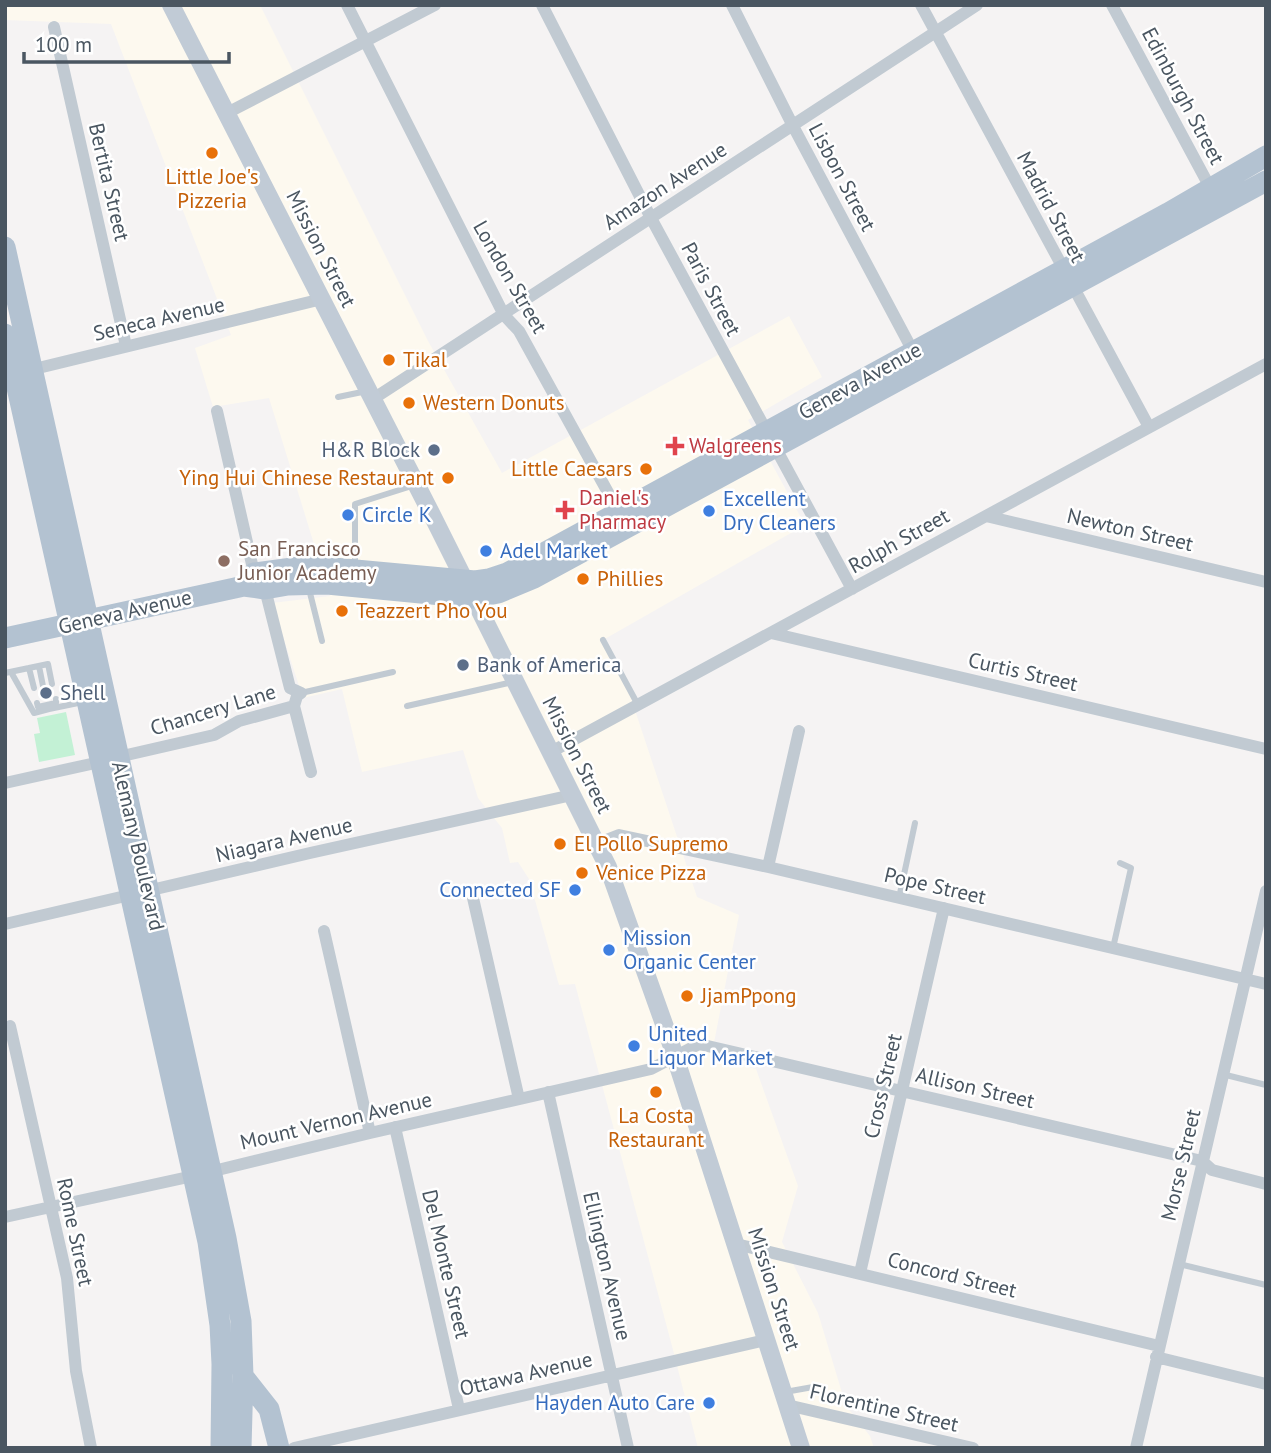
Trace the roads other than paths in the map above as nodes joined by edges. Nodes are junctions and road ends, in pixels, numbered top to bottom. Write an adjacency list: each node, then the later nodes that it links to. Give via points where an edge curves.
1 (171, 5): 12 (main road, Mission Street)
2 (347, 5): 11 (street, London Street)
3 (435, 5): 11 (street)
4 (542, 5): 17 (street, Paris Street)
5 (732, 5): 13 (street, Lisbon Street)
6 (921, 5): 10 (street, Madrid Street)
7 (977, 5): 10 (street, Amazon Avenue)
8 (1112, 5): 16 (street, Edinburgh Street)
9 (54, 27): 23 (street, Bertita Street)
10 (935, 33): 13 (street, Amazon Avenue); 19 (street, Madrid Street)
11 (365, 42): 12 (street); 21 (street, London Street)
12 (227, 113): 20 (main road, Mission Street)
13 (793, 125): 17 (street, Amazon Avenue); 24 (street, Lisbon Street)
14 (1266, 156): 16 (main road, Geneva Avenue)
15 (1266, 181): 16 (main road, Geneva Avenue)
16 (1215, 197): 19 (main road, Geneva Avenue)
17 (651, 218): 21 (street, Amazon Avenue); 31 (street, Paris Street)
18 (5, 247): 26 (main road, Alemany Boulevard)
19 (1067, 278): 24 (main road, Geneva Avenue); 30 (street, Madrid Street)
20 (322, 299): 23 (street, Seneca Avenue); 27 (main road, Mission Street)
21 (504, 314): 27 (street, Amazon Avenue); 34 (street, London Street, via 519,331)
22 (5, 334): 26 (main road, Alemany Boulevard)
23 (126, 346): 26 (street, Seneca Avenue)
24 (917, 359): 31 (main road, Geneva Avenue)
25 (1266, 364): 30 (street, Rolph Street)
26 (17, 373): 41 (main road, Alemany Boulevard)
27 (371, 395): 28 (lane); 32 (main road, Mission Street)
28 (338, 397)
29 (217, 411): 36 (street)
30 (1149, 428): 33 (street, Rolph Street)
31 (771, 439): 34 (main road, Geneva Avenue); 40 (street, Paris Street)
32 (417, 484): 35 (lane, via 355,504); 39 (main road, Mission Street)
33 (986, 516): 37 (street, Newton Street); 40 (street, Rolph Street)
34 (623, 520): 39 (main road, Geneva Avenue)
35 (356, 569): 36 (main road, Geneva Avenue, via 300,567); 39 (main road, Geneva Avenue)
36 (254, 582): 38 (main road, Geneva Avenue); 41 (main road, Geneva Avenue); 54 (street, via 290,688)
37 (1266, 582)
38 (308, 583): 39 (main road, Geneva Avenue); 45 (lane)
39 (468, 589): 50 (main road, Mission Street)
40 (852, 589): 42 (street, Rolph Street)
41 (79, 623): 43 (main road, Geneva Avenue); 56 (main road, Alemany Boulevard); 65 (main road, Alemany Boulevard)
42 (771, 633): 59 (street, Rolph Street); 63 (street, Curtis Street)
43 (5, 638)
44 (603, 640): 59 (lane)
45 (322, 642)
46 (39, 666): 47 (lane); 51 (lane, via 48,664); 52 (lane)
47 (29, 668): 48 (lane); 53 (lane)
48 (8, 672): 58 (lane, via 34,713)
49 (393, 672): 54 (lane)
50 (515, 681): 61 (lane); 64 (main road, Mission Street)
51 (52, 684)
52 (43, 686)
53 (34, 688)
54 (301, 693): 60 (street)
55 (55, 699): 58 (lane, via 56,703)
56 (86, 701): 58 (lane); 65 (main road, Alemany Boulevard)
57 (37, 703): 58 (lane, via 38,707)
58 (48, 705)
59 (638, 705): 64 (street, Rolph Street)
60 (294, 706): 65 (street, Chancery Lane, via 239,721 214,735); 66 (street, Chancery Lane)
61 (407, 706)
62 (799, 731): 72 (street)
63 (1266, 749)
64 (551, 752): 68 (main road, Mission Street)
65 (109, 759): 67 (street, Chancery Lane); 74 (main road, Alemany Boulevard)
66 (311, 772)
67 (5, 783)
68 (572, 795): 70 (main road, Mission Street); 74 (street, Niagara Avenue)
69 (915, 823): 76 (lane)
70 (596, 844): 72 (street, Pope Street, via 619,835); 84 (main road, Mission Street)
71 (1121, 863): 80 (lane, via 1131,868)
72 (768, 867): 76 (street, Pope Street)
73 (1266, 891): 81 (street, Morse Street)
74 (139, 894): 78 (street, Niagara Avenue); 93 (main road, Alemany Boulevard)
75 (473, 898): 89 (street)
76 (899, 898): 77 (street, Pope Street)
77 (944, 908): 80 (street, Pope Street); 87 (street, Cross Street)
78 (5, 925)
79 (324, 931): 91 (street)
80 (1113, 948): 81 (street, Pope Street)
81 (1245, 979): 82 (street, Pope Street); 85 (street, Morse Street)
82 (1266, 984)
83 (10, 1026): 95 (street, Rome Street)
84 (674, 1057): 87 (street, Allison Street, via 699,1044); 88 (street, Mount Vernon Avenue, via 651,1069); 97 (main road, Mission Street)
85 (1222, 1074): 86 (lane); 92 (street, Morse Street)
86 (1266, 1085)
87 (901, 1091): 92 (street, Allison Street); 99 (street, Cross Street)
88 (548, 1093): 89 (street, Mount Vernon Avenue); 103 (street, Ellington Avenue)
89 (519, 1099): 90 (street, Mount Vernon Avenue)
90 (395, 1127): 91 (street, Mount Vernon Avenue); 108 (street, Del Monte Street)
91 (370, 1133): 93 (street, Mount Vernon Avenue)
92 (1202, 1161): 94 (street, Allison Street, via 1212,1170); 98 (street, Morse Street)
93 (202, 1173): 95 (street, Mount Vernon Avenue); 104 (main road, Alemany Boulevard, via 226,1238 241,1321); 110 (main road, Alemany Boulevard, via 220,1325)
94 (1266, 1184)
95 (50, 1206): 96 (street, Mount Vernon Avenue); 109 (street, Rome Street, via 67,1278 76,1371)
96 (5, 1217)
97 (736, 1244): 99 (street, Concord Street); 101 (main road, Mission Street)
98 (1177, 1264): 100 (lane); 102 (street, Morse Street)
99 (860, 1273): 102 (street, Concord Street)
100 (1266, 1284)
101 (766, 1340): 103 (street, Ottawa Avenue); 107 (main road, Mission Street)
102 (1157, 1351): 105 (street, Concord Street); 117 (street, Morse Street)
103 (611, 1375): 108 (street, Ottawa Avenue); 114 (street, Ellington Avenue)
104 (243, 1376): 111 (main road, Alemany Boulevard); 112 (main road, via 269,1409)
105 (1266, 1384)
106 (814, 1387): 107 (lane)
107 (785, 1399): 115 (main road, Mission Street); 116 (street, Florentine Street)
108 (459, 1409): 113 (street, Ottawa Avenue)
109 (91, 1448)
110 (220, 1448)
111 (241, 1448)
112 (279, 1448)
113 (295, 1448)
114 (628, 1448)
115 (801, 1448)
116 (973, 1448)
117 (1136, 1448)

